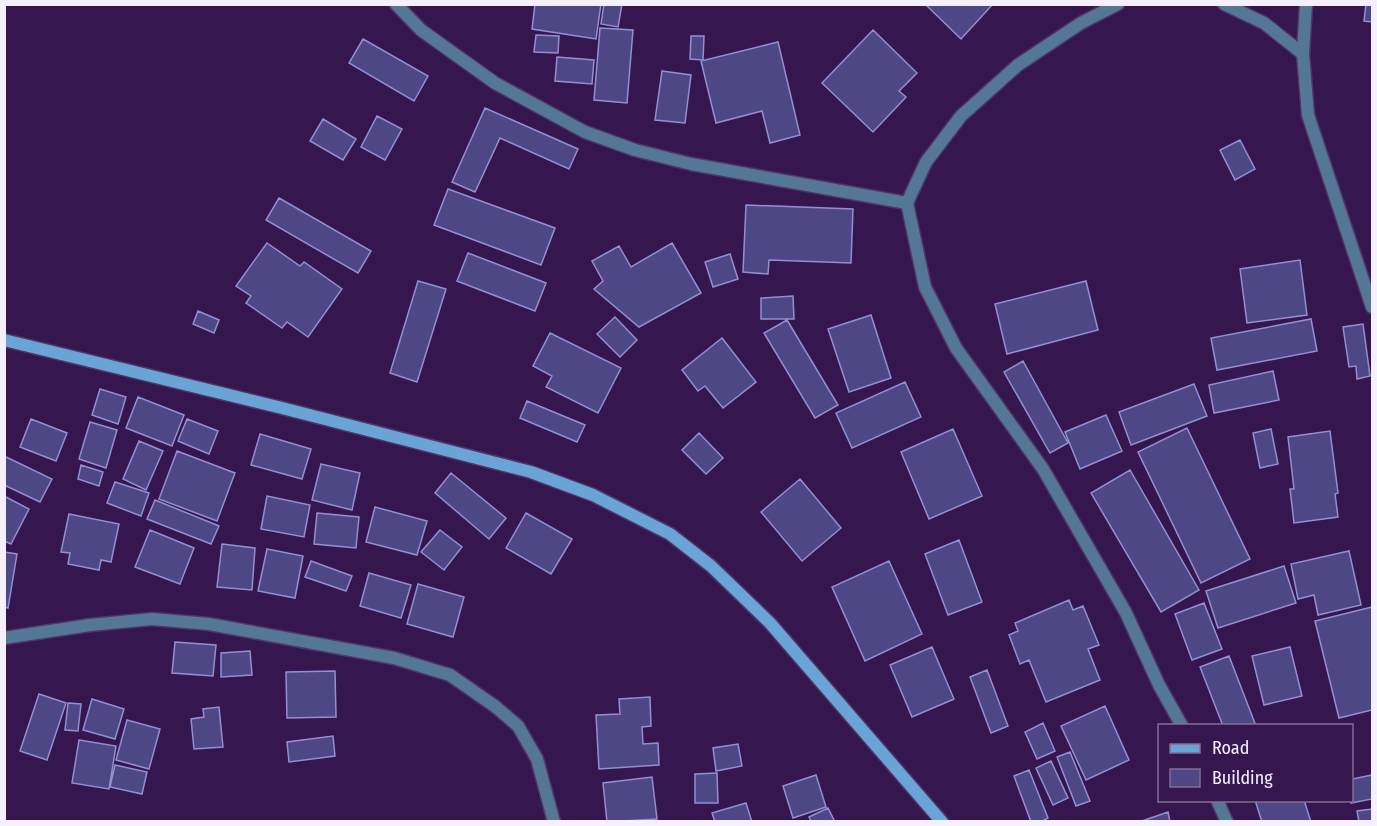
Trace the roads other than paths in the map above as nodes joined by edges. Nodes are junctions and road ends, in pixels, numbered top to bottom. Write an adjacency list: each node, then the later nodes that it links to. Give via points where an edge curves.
1 (396, 4): 6 (street, via 421,30 495,83 585,132 691,164)
2 (1118, 4): 6 (street, via 1081,23 1018,65 960,116 926,162)
3 (1224, 4): 5 (street, via 1264,23)
4 (1306, 4): 5 (street)
5 (1303, 54): 7 (street, via 1308,115)
6 (907, 203): 10 (street, via 925,287 956,348 1043,468 1126,613)
7 (1372, 307)
8 (4, 340): 13 (street, via 531,472 594,495 670,534 711,566 770,623)
9 (4, 638): 12 (street, via 152,619 209,624 394,658 450,675 518,726 537,759)
10 (1181, 724)
11 (1217, 802): 14 (street)
12 (554, 822)
13 (942, 822)
14 (1227, 822)

